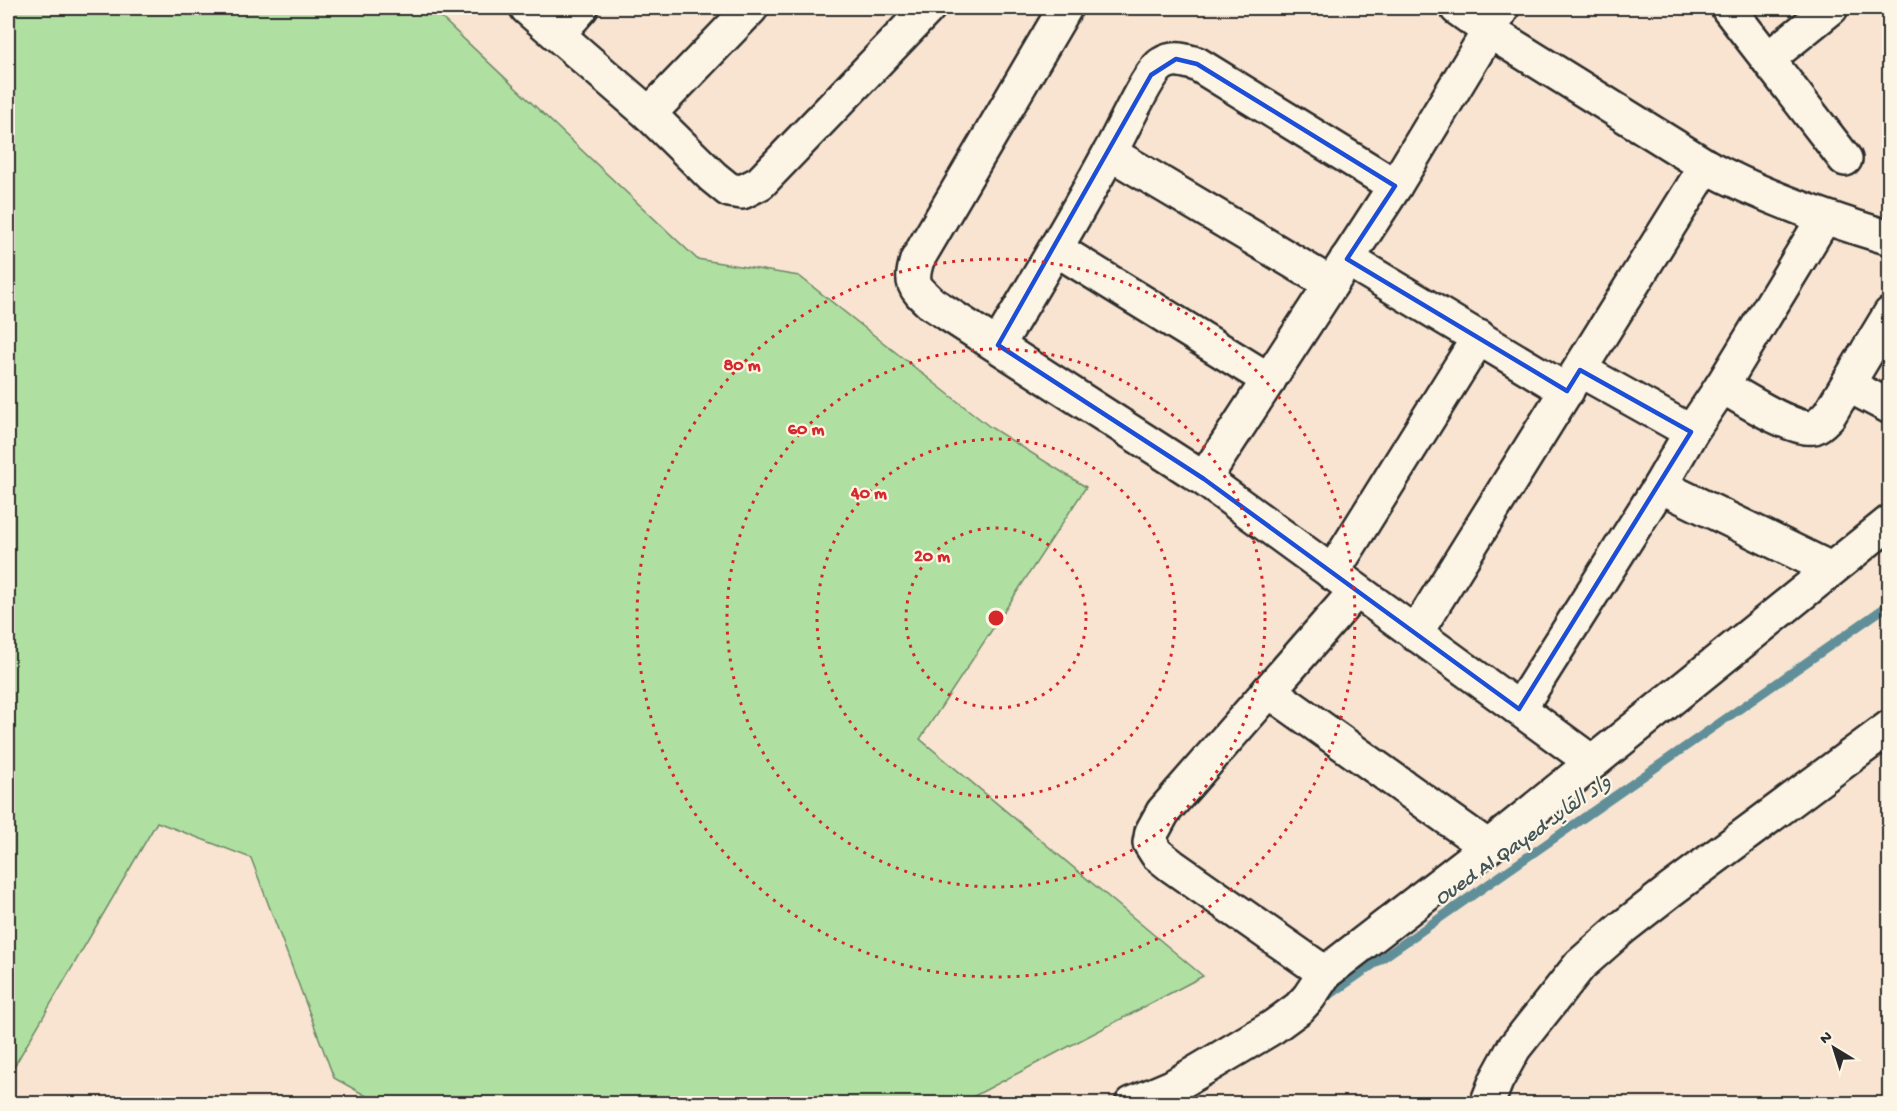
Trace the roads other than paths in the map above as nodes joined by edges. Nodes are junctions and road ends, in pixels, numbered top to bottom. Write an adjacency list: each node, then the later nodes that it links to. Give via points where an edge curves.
1 (527, 8): 10 (street)
2 (581, 8): 10 (street)
3 (751, 8): 12 (street)
4 (928, 8): 12 (street, via 760,183 742,192 729,190 713,177)
5 (1065, 8): 23 (street, via 917,260 912,275 917,290 931,303)
6 (1457, 8): 9 (street)
7 (1728, 8): 11 (street)
8 (1831, 8): 11 (street)
9 (1496, 20): 15 (street); 16 (street)
10 (558, 34): 12 (street)
11 (1769, 58): 14 (street)
12 (649, 114)
13 (1110, 153): 16 (street, via 1151,75 1162,64 1176,59 1197,64); 19 (street); 20 (street)
14 (1845, 159)
15 (1706, 166): 17 (street); 25 (street)
16 (1395, 186): 20 (street)
17 (1824, 218): 18 (street); 27 (street)
18 (1890, 238)
19 (1056, 249): 23 (street); 24 (street)
20 (1339, 272): 22 (street); 24 (street)
21 (1890, 314): 26 (street)
22 (1479, 338): 25 (street); 34 (street)
23 (998, 345): 30 (street)
24 (1269, 380): 30 (street)
25 (1574, 381): 29 (street); 35 (street)
26 (1848, 385): 27 (street, via 1822,423 1805,428 1766,412); 28 (street)
27 (1722, 386): 29 (street)
28 (1890, 407)
29 (1691, 432): 31 (street)
30 (1204, 479): 34 (street)
31 (1660, 486): 33 (street); 37 (street)
32 (1890, 522): 33 (street)
33 (1830, 569): 39 (street)
34 (1344, 582): 35 (street); 36 (street)
35 (1415, 634): 37 (street)
36 (1269, 692): 40 (street); 41 (street, via 1163,812 1150,843 1172,866)
37 (1519, 709): 39 (street)
38 (1890, 727): 43 (street, via 1672,889 1580,965 1514,1048)
39 (1592, 762): 40 (street)
40 (1488, 847): 41 (street)
41 (1325, 974): 42 (street, via 1309,998 1273,1028 1172,1087)
42 (1132, 1104)
43 (1487, 1104)

